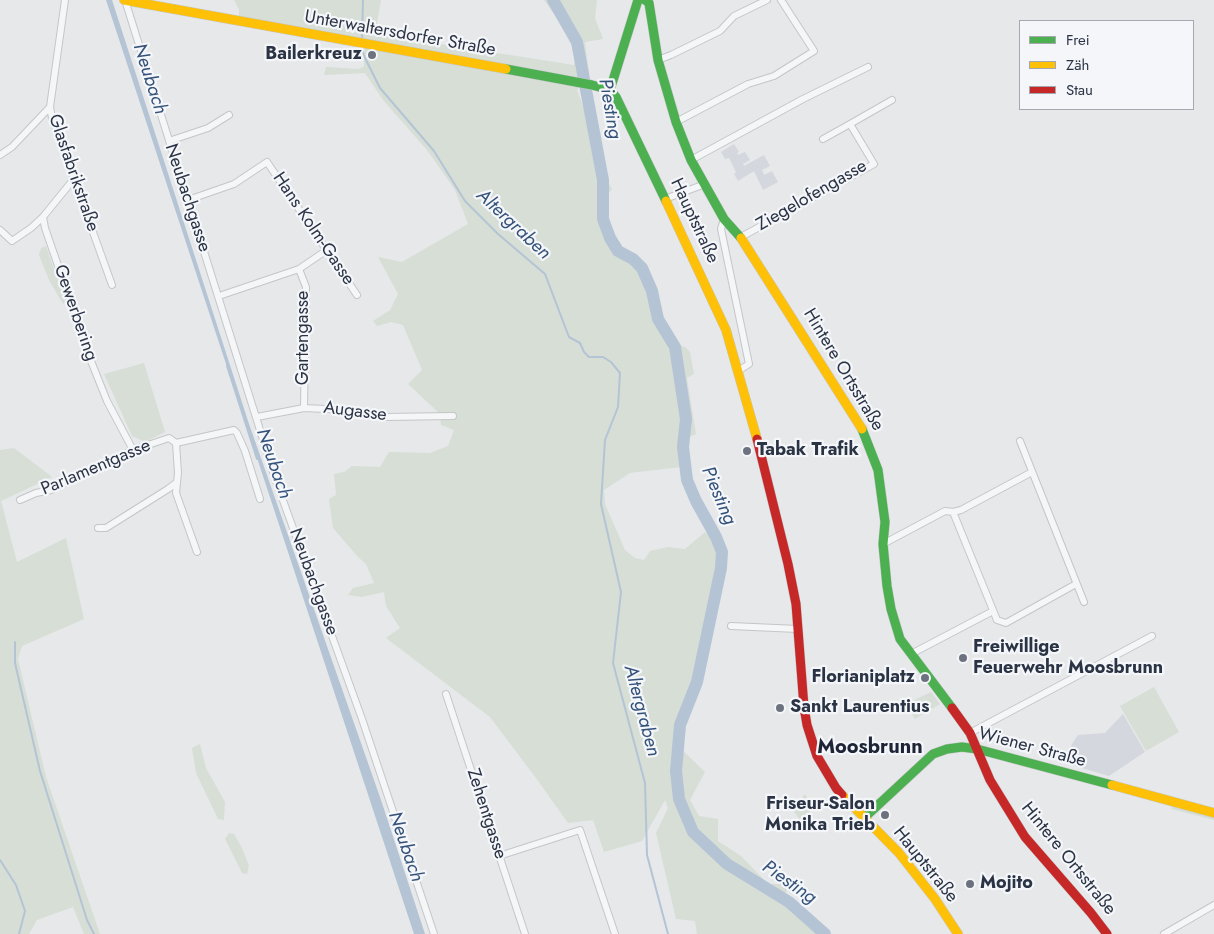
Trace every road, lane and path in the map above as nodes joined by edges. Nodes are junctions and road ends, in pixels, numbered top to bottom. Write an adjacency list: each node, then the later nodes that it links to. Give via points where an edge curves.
1 (65, 0): 11 (street, Glasfabrikstraße)
2 (125, 0): 9 (main road, Unterwaltersdorfer Straße); 16 (street, Neubachgasse)
3 (638, 0): 9 (main road)
4 (645, 0): 7 (main road, Hintere Ortsstraße, via 650,3)
5 (767, 0): 7 (street, via 734,16 720,31)
6 (781, 0): 13 (street, via 814,51 774,76 748,84)
7 (658, 60): 13 (main road, Hintere Ortsstraße)
8 (868, 67): 18 (street)
9 (610, 90): 21 (main road, Hauptstraße, via 621,104)
10 (892, 100): 14 (street)
11 (50, 107): 17 (street); 19 (street, Glasfabrikstraße)
12 (229, 115): 16 (street, via 208,128)
13 (676, 122): 18 (main road, Hintere Ortsstraße)
14 (850, 124): 15 (street); 26 (street, Ziegelofengasse, via 874,164)
15 (823, 138)
16 (169, 141): 22 (street, Neubachgasse)
17 (0, 156)
18 (691, 160): 20 (main road, Hintere Ortsstraße)
19 (73, 180): 23 (street); 29 (street, Glasfabrikstraße)
20 (705, 184): 21 (street); 24 (main road, Hintere Ortsstraße)
21 (665, 198): 32 (main road, Hauptstraße, via 726,330)
22 (188, 200): 27 (street, Hans Kolm-Gasse, via 234,184 267,162); 31 (street, Neubachgasse)
23 (43, 217): 25 (street, via 12,241); 38 (street, Gewerbering, via 94,369)
24 (724, 219): 26 (main road, Hintere Ortsstraße); 32 (street, Hauptstraße, via 721,229 749,364)
25 (0, 230)
26 (741, 237): 45 (main road, Hintere Ortsstraße, via 864,433 878,470 885,522)
27 (327, 250): 28 (street); 30 (street, Hans Kolm-Gasse)
28 (299, 269): 31 (street); 33 (street, Gartengasse, via 306,287)
29 (112, 285)
30 (357, 295)
31 (219, 296): 35 (street, Neubachgasse)
32 (738, 372): 51 (main road, Hauptstraße, via 784,547)
33 (304, 408): 34 (street, Augasse, via 350,410 384,417); 35 (street, Augasse)
34 (453, 416)
35 (258, 417): 61 (street, Neubachgasse, via 276,481 357,704)
36 (1020, 441): 39 (street)
37 (176, 443): 38 (street, Parlamentgasse, via 169,438); 40 (street, Parlamentgasse); 41 (street, via 234,430 245,451)
38 (133, 450): 42 (street, Parlamentgasse, via 51,490 36,492)
39 (1032, 472): 43 (street); 47 (street)
40 (176, 483): 44 (street, via 106,528); 46 (street, Parlamentgasse, via 176,493)
41 (260, 499)
42 (20, 500)
43 (953, 512): 45 (street, via 945,511); 49 (street)
44 (98, 528)
45 (884, 544): 53 (main road, Hintere Ortsstraße, via 891,609 900,639)
46 (197, 552)
47 (1076, 584): 48 (street); 49 (street, via 1006,623 998,620)
48 (1084, 602)
49 (993, 611): 53 (street)
50 (731, 626): 51 (street)
51 (798, 629): 58 (main road, Hauptstraße, via 804,707 811,739 826,774)
52 (1152, 636): 55 (street)
53 (911, 654): 55 (main road, Hintere Ortsstraße)
54 (446, 694): 59 (street, Zehentgasse)
55 (970, 733): 56 (main road, Hintere Ortsstraße)
56 (977, 749): 57 (main road, Wiener Straße); 58 (main road, Wiener Straße, via 947,748 933,754); 65 (main road, Hintere Ortsstraße, via 990,780 1025,837)
57 (1214, 813)
58 (864, 818): 64 (main road, Hauptstraße, via 899,853 935,898)
59 (499, 856): 62 (street, Zehentgasse); 63 (street, via 580,830)
60 (1214, 905): 66 (street)
61 (434, 934)
62 (525, 934)
63 (615, 934)
64 (958, 934)
65 (1107, 934)
66 (1164, 934)

